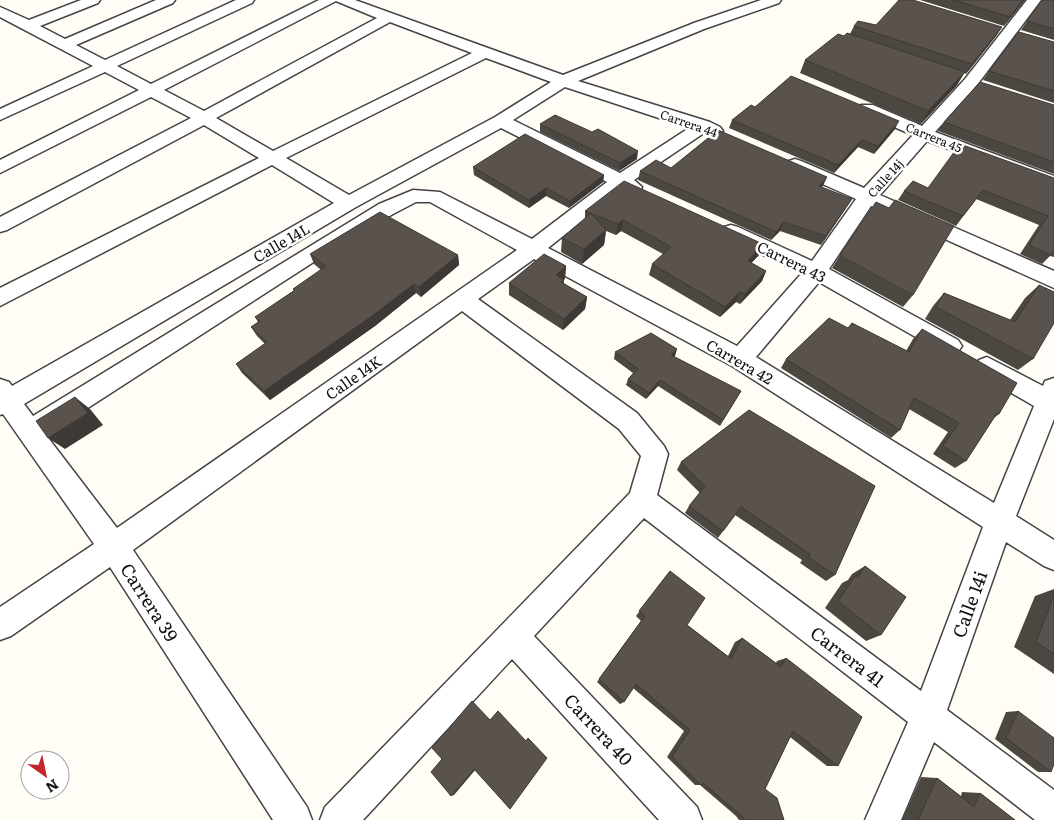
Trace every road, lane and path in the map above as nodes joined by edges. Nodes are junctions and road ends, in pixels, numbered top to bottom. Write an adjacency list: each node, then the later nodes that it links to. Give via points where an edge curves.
1 (11, 0): 9 (street)
2 (93, 0): 12 (street)
3 (168, 0): 15 (street)
4 (247, 0): 17 (street)
5 (330, 0): 22 (street)
6 (342, 0): 11 (street, Carrera 44)
7 (774, 0): 19 (street, Calle 14L, via 692,29)
8 (1034, 0): 14 (street, Calle 14j)
9 (0, 4)
10 (0, 11): 12 (street)
11 (389, 17): 16 (street, Carrera 44); 25 (street)
12 (28, 26): 15 (street)
13 (991, 28): 14 (street)
14 (1018, 36): 20 (street, Calle 14j)
15 (63, 45): 17 (street)
16 (486, 52): 19 (street, Carrera 44); 30 (street)
17 (104, 66): 22 (street); 24 (street)
18 (953, 76): 20 (street)
19 (563, 82): 26 (street, Calle 14L); 27 (street, Carrera 44)
20 (971, 82): 21 (street); 28 (street, Calle 14j)
21 (990, 89)
22 (152, 91): 25 (street); 32 (street)
23 (852, 103): 28 (street, Carrera 45)
24 (0, 114)
25 (204, 118): 30 (street); 39 (street)
26 (501, 121): 33 (street); 37 (street, Calle 14L)
27 (704, 126): 29 (street, Carrera 44); 33 (street, Calle 14K)
28 (925, 134): 34 (street, Carrera 45); 36 (street, Calle 14j)
29 (731, 138)
30 (272, 158): 37 (street); 43 (street)
31 (777, 158): 36 (street)
32 (0, 167)
33 (620, 181): 35 (street); 40 (street, Calle 14K)
34 (1054, 183)
35 (647, 193)
36 (868, 196): 41 (street, Calle 14j); 42 (street)
37 (349, 203): 47 (street, Calle 14L)
38 (709, 222): 41 (street, Carrera 43)
39 (0, 225)
40 (533, 249): 44 (street, Calle 14K); 45 (street, Carrera 42); 48 (street, Carrera 42, via 433,196 413,196 319,248)
41 (816, 271): 45 (street, Calle 14j); 46 (street, Carrera 43, via 967,356)
42 (1054, 280)
43 (0, 298)
44 (462, 299): 49 (street, via 628,421 655,454); 51 (street, Calle 14K)
45 (740, 359): 50 (street, Carrera 42)
46 (1052, 395): 50 (street, Calle 14i)
47 (3, 398): 48 (street, Carrera 39)
48 (29, 432): 51 (street, Carrera 39)
49 (642, 500): 54 (street); 55 (street, Carrera 41)
50 (999, 523): 52 (street, Carrera 42); 55 (street, Calle 14i)
51 (114, 547): 53 (street, Calle 14K); 57 (street, Carrera 39)
52 (1054, 556)
53 (0, 625)
54 (513, 637): 58 (street); 59 (street, Carrera 40)
55 (928, 716): 56 (street, Carrera 41); 60 (street, Calle 14i)
56 (1054, 812)
57 (290, 819)
58 (338, 820)
59 (684, 820)
60 (883, 820)

